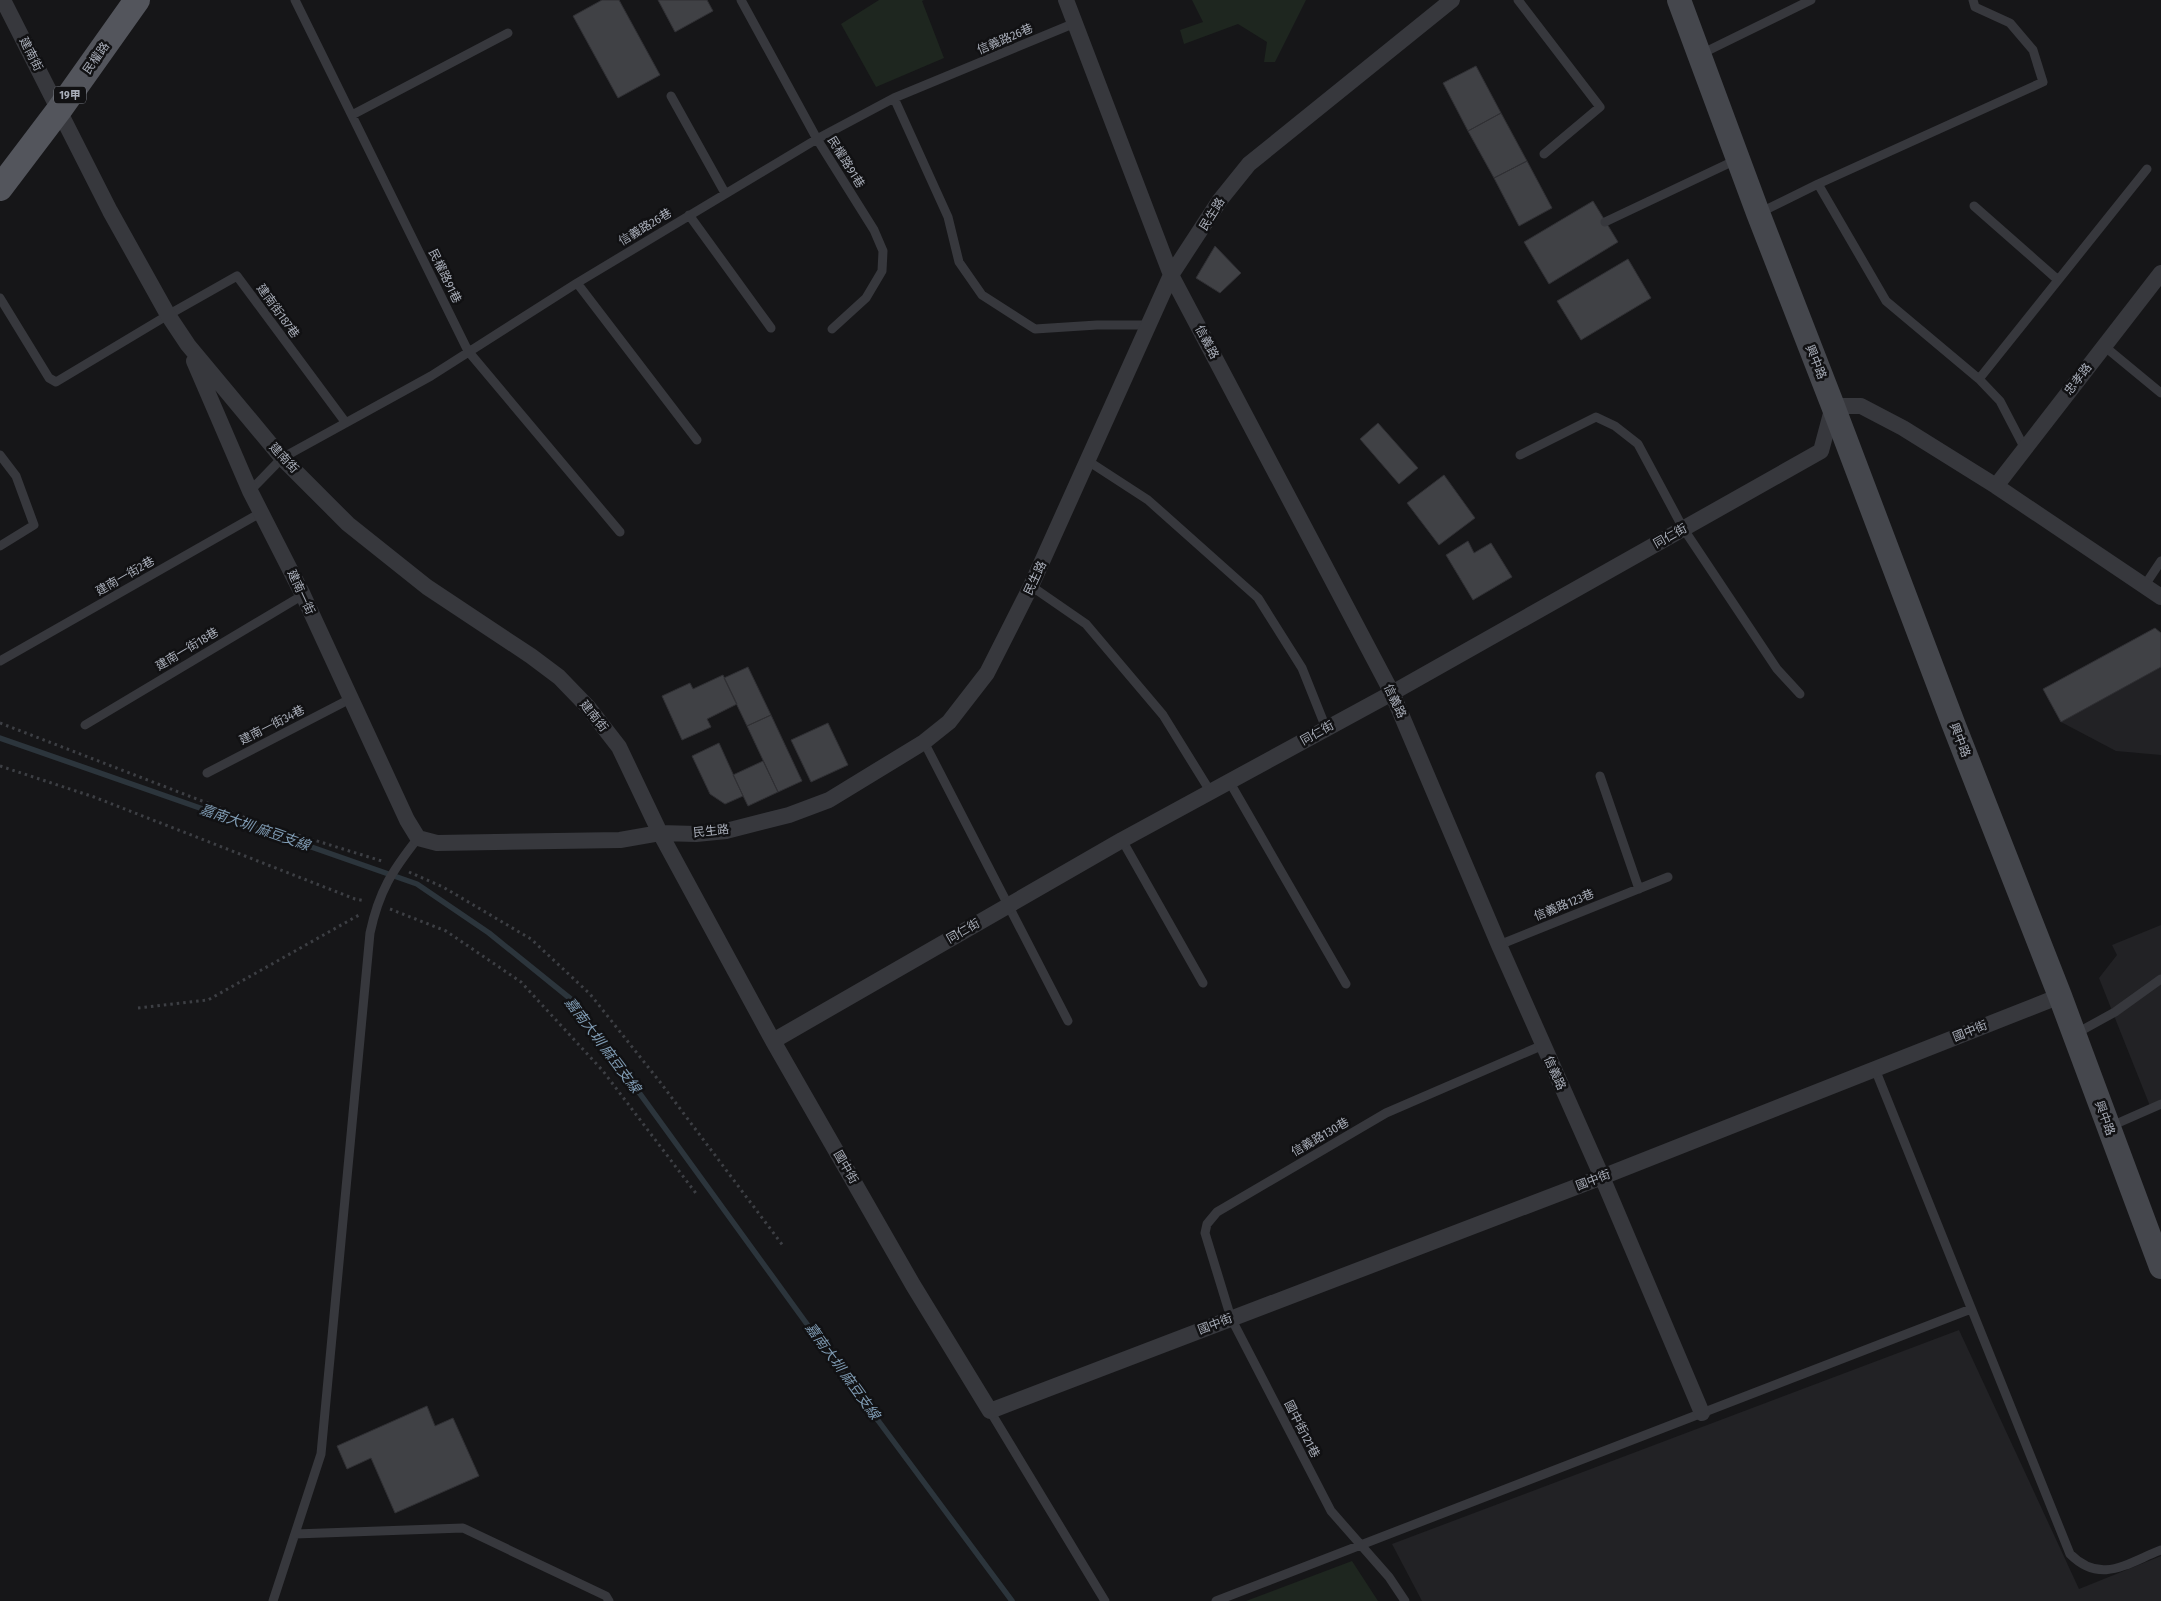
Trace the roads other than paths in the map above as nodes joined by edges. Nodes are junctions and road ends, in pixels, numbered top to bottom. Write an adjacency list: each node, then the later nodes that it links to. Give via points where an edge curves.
1 (3, 0): 16 (street, 建南街)
2 (137, 0): 16 (main road, 民權路 / 19甲)
3 (295, 0): 17 (lane, 民權路91巷)
4 (742, 0): 18 (lane, 民權路91巷)
5 (1066, 0): 11 (street, 信義路)
6 (1452, 0): 30 (street, 民生路, via 1248,164)
7 (1518, 0): 19 (lane, via 1600,107)
8 (1679, 0): 13 (main road, 興中路)
9 (1810, 0): 13 (lane)
10 (1973, 0): 22 (lane, via 1975,7 2010,23 2033,50 2043,82)
11 (1075, 23): 15 (lane, 信義路26巷); 30 (street, 信義路)
12 (508, 33): 17 (lane)
13 (1700, 54): 20 (main road, 興中路)
14 (672, 96): 24 (lane)
15 (894, 98): 18 (lane, 信義路26巷); 35 (lane, via 948,217 958,262 982,295 1035,329)
16 (59, 110): 23 (main road, 民權路 / 19甲); 34 (street, 建南街)
17 (352, 115): 40 (lane, 民權路91巷)
18 (817, 139): 24 (lane, 信義路26巷); 37 (lane, 民權路91巷, via 874,230 883,251 882,271 866,298)
19 (1544, 154)
20 (1738, 158): 26 (main road, 興中路); 28 (lane)
21 (2147, 169): 31 (lane)
22 (1818, 184): 26 (lane); 41 (lane, via 1886,301)
23 (0, 188)
24 (725, 193): 27 (lane, 信義路26巷)
25 (1974, 206): 31 (lane)
26 (1758, 213): 43 (main road, 興中路)
27 (689, 216): 32 (lane, 信義路26巷); 36 (lane)
28 (1605, 222)
29 (2161, 273): 39 (street, 忠孝路)
30 (1171, 275): 35 (street, 民生路); 63 (street, 信義路)
31 (2058, 280): 41 (lane)
32 (577, 283): 40 (lane, 信義路26巷); 45 (lane)
33 (0, 298): 34 (lane, via 49,378 56,382)
34 (168, 315): 38 (street, 建南街); 44 (lane, 建南街187巷, via 237,276)
35 (1150, 325): 50 (street, 民生路)
36 (771, 328)
37 (832, 329)
38 (188, 345): 49 (street, 建南街); 52 (street, 建南一街)
39 (2104, 346): 42 (lane); 46 (street, 忠孝路)
40 (468, 350): 44 (lane, 信義路26巷, via 431,376); 55 (lane, 民權路91巷)
41 (1979, 379): 46 (lane, via 2000,401)
42 (2161, 393)
43 (1834, 406): 51 (street, via 1861,406); 54 (street, 同仁街, via 1821,451); 83 (main road, 興中路)
44 (346, 423): 49 (lane, 信義路26巷)
45 (697, 440)
46 (2024, 447): 51 (street, 忠孝路)
47 (0, 455): 56 (lane, via 16,476 34,525)
48 (1520, 455): 54 (lane, via 1596,418 1615,426 1638,444)
49 (282, 458): 52 (lane, 信義路26巷); 73 (street, 建南街, via 380,551 559,677 588,707 618,747)
50 (1088, 461): 59 (street, 民生路); 67 (lane, via 1148,500 1258,598 1302,668)
51 (1996, 486): 58 (street)
52 (250, 490): 53 (street, 建南一街)
53 (262, 512): 60 (street, 建南一街); 62 (lane, 建南一街2巷)
54 (1682, 528): 63 (street, 同仁街); 64 (lane, via 1776,669)
55 (620, 532)
56 (0, 546)
57 (2161, 560): 58 (lane)
58 (2145, 585): 61 (street)
59 (1031, 586): 68 (street, 民生路, via 987,673 949,722); 72 (lane, via 1086,624 1163,715)
60 (303, 595): 65 (street, 建南一街); 66 (lane, 建南一街18巷)
61 (2161, 597)
62 (0, 661)
63 (1392, 692): 67 (street, 同仁街); 79 (street, 信義路)
64 (1800, 694)
65 (350, 699): 69 (lane, 建南一街34巷); 74 (street, 建南一街)
66 (85, 725)
67 (1326, 728): 71 (street, 同仁街)
68 (924, 742): 73 (street, 民生路, via 829,800 789,815 726,831); 78 (lane)
69 (207, 773)
70 (1600, 776): 77 (lane)
71 (1229, 781): 72 (street, 同仁街); 82 (lane)
72 (1210, 791): 75 (street, 同仁街)
73 (660, 833): 74 (street, 民生路, via 620,840 437,843); 86 (street, 國中街)
74 (418, 838): 97 (lane, via 396,866 376,903 370,933 322,1454)
75 (1122, 840): 78 (street, 同仁街); 81 (lane)
76 (1668, 877): 77 (lane, 信義路123巷)
77 (1639, 889): 79 (lane, 信義路123巷)
78 (1008, 906): 84 (lane); 86 (street, 同仁街)
79 (1499, 945): 87 (street, 信義路)
80 (2161, 979): 85 (lane, via 2115,1012)
81 (1203, 983)
82 (1346, 984)
83 (2060, 996): 85 (main road, 興中路); 88 (street, 國中街)
84 (1068, 1022)
85 (2074, 1034): 90 (main road, 興中路)
86 (773, 1041): 95 (street, 國中街, via 913,1285)
87 (1543, 1045): 91 (street, 信義路); 94 (lane, 信義路130巷, via 1386,1113 1217,1212 1207,1224 1205,1233)
88 (1876, 1069): 91 (street, 國中街); 93 (lane)
89 (2161, 1104): 90 (lane)
90 (2108, 1127): 92 (main road, 興中路)
91 (1602, 1177): 94 (street, 國中街); 96 (street, 信義路)
92 (2161, 1267)
93 (1971, 1309): 96 (lane); 99 (lane, via 2070,1554 2078,1562 2098,1571 2112,1569)
94 (1231, 1318): 95 (street, 國中街); 98 (lane, 國中街121巷, via 1331,1511)
95 (990, 1411): 102 (lane)
96 (1702, 1413): 98 (lane)
97 (295, 1534): 100 (lane); 101 (lane, via 463,1528 606,1596)
98 (1361, 1544): 103 (lane); 104 (lane, 國中街121巷, via 1390,1577)
99 (2161, 1550)
100 (272, 1601)
101 (609, 1601)
102 (1105, 1601)
103 (1216, 1601)
104 (1405, 1601)

